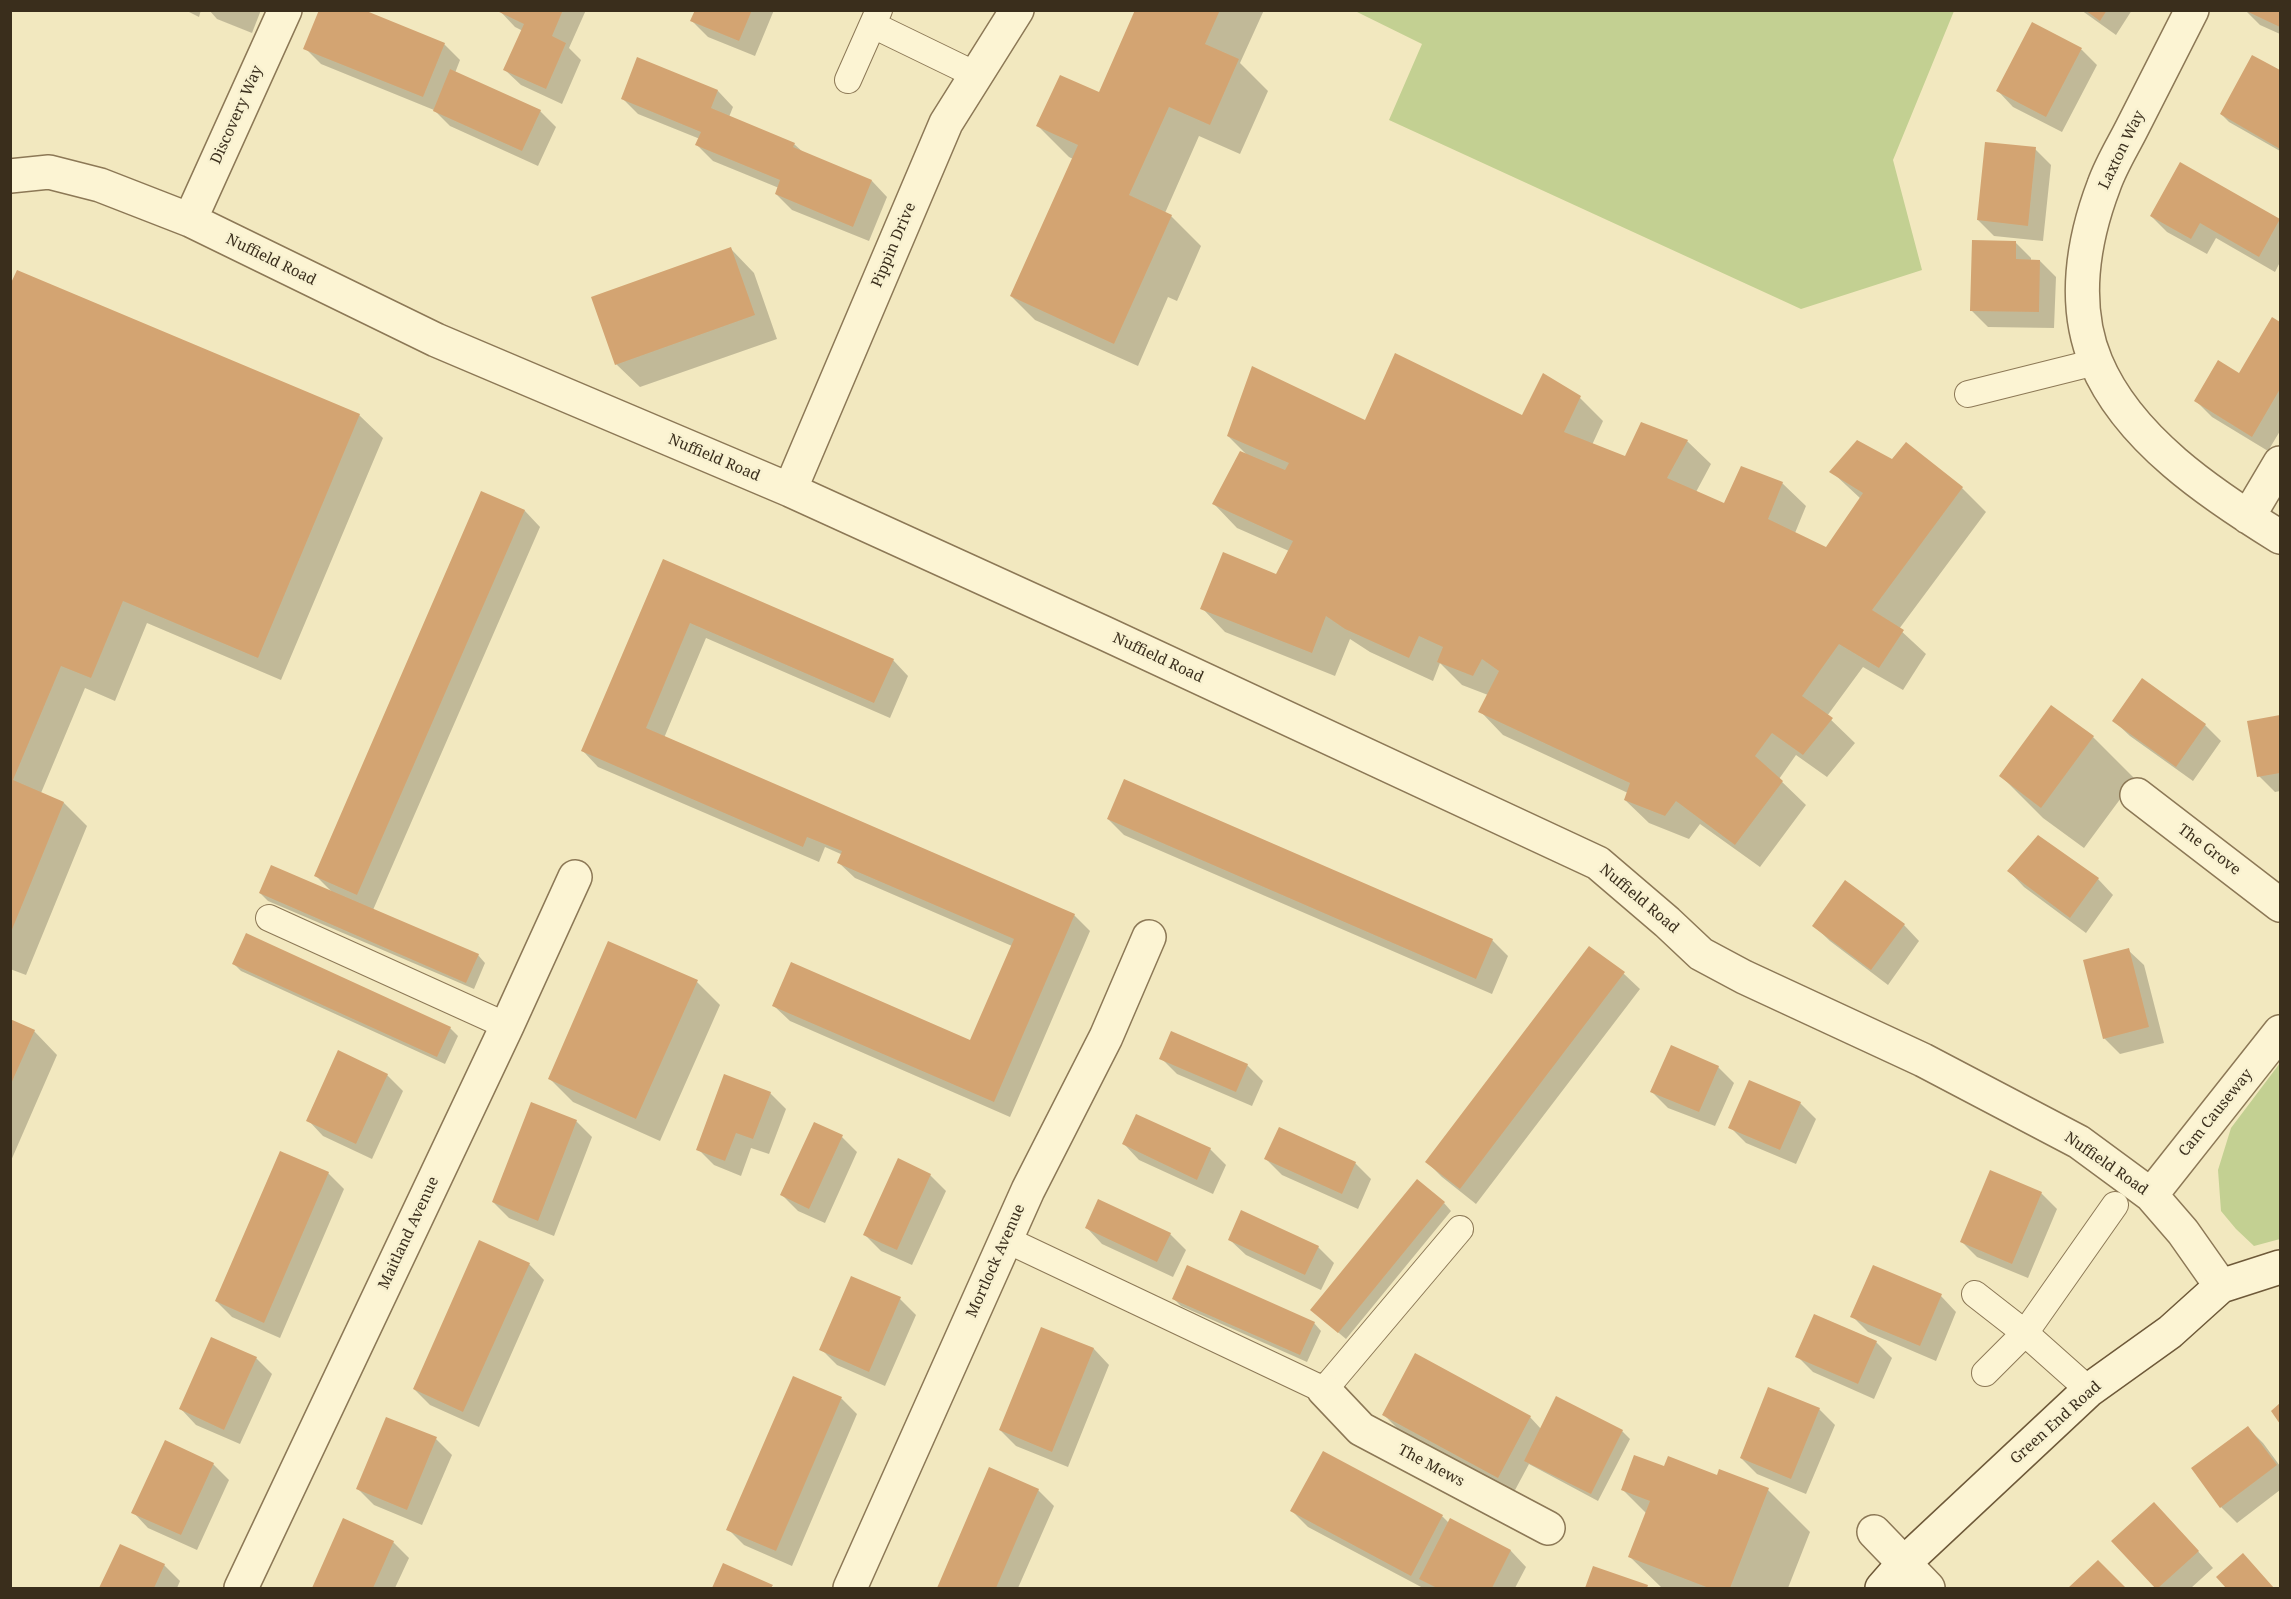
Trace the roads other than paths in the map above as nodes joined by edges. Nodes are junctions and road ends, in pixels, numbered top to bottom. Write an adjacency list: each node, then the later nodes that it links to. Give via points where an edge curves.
1 (285, 10): 8 (street, Discovery Way)
2 (1017, 10): 5 (street, Pippin Drive)
3 (2192, 10): 9 (street, Laxton Way, via 2104,183 2086,240 2082,290 2086,329)
4 (876, 18): 5 (lane); 6 (lane)
5 (976, 75): 12 (street, Pippin Drive, via 946,123)
6 (848, 80)
7 (10, 176): 8 (street, Nuffield Road, via 49,172 100,185)
8 (189, 220): 12 (street, Nuffield Road, via 436,340)
9 (2096, 362): 10 (lane); 13 (street, Laxton Way, via 2132,420 2157,446 2203,487)
10 (1968, 394)
11 (2280, 463): 13 (street)
12 (790, 490): 22 (street, Nuffield Road, via 1598,864 1701,954 1923,1060 2079,1142)
13 (2248, 517): 14 (street, Laxton Way)
14 (2280, 537)
15 (2138, 795): 17 (street, The Grove)
16 (575, 877): 20 (street, Maitland Avenue)
17 (2280, 905)
18 (269, 918): 20 (lane)
19 (1149, 936): 25 (street, Mortlock Avenue, via 1106,1036)
20 (507, 1026): 36 (street, Maitland Avenue)
21 (2280, 1032): 22 (street, Cam Causeway)
22 (2151, 1195): 27 (street, Nuffield Road)
23 (2115, 1205): 29 (lane)
24 (1460, 1229): 31 (lane)
25 (1005, 1239): 31 (lane); 37 (street, Mortlock Avenue)
26 (2280, 1267): 27 (street, Green End Road)
27 (2221, 1286): 32 (street, Green End Road, via 2170,1332)
28 (1975, 1294): 29 (lane)
29 (2025, 1333): 30 (lane); 32 (lane)
30 (1984, 1373)
31 (1324, 1390): 33 (street, The Mews, via 1361,1429)
32 (2089, 1390): 35 (street, Green End Road)
33 (1548, 1528)
34 (1874, 1533): 35 (street)
35 (1903, 1564): 38 (street, Green End Road); 39 (street)
36 (241, 1588)
37 (850, 1588)
38 (1882, 1588)
39 (1928, 1588)

